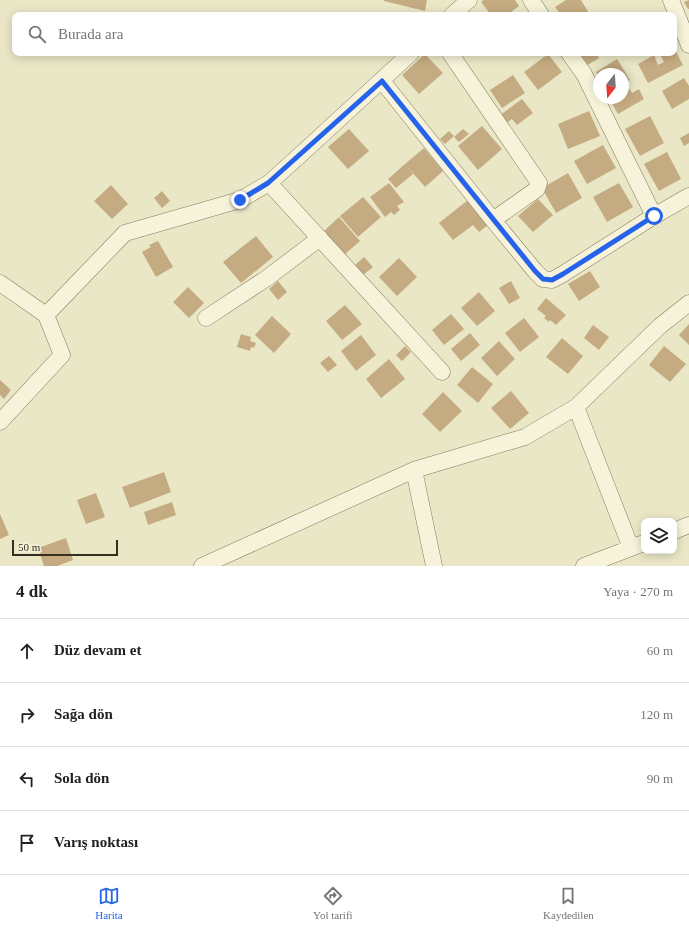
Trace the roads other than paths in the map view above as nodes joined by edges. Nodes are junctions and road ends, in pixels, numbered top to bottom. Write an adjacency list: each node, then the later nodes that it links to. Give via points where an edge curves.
1 (469, 0): 4 (street)
2 (531, 0): 5 (street)
3 (671, 0): 6 (street)
4 (455, 12)
5 (540, 12)
6 (676, 12)
7 (677, 15): 8 (street)
8 (689, 45)
9 (408, 56): 12 (street)
10 (452, 56): 16 (street, via 539,183 537,189)
11 (571, 56): 15 (street, via 584,74)
12 (382, 81): 13 (street); 16 (street)
13 (268, 183): 17 (street); 20 (street, via 240,200 125,233)
14 (689, 196): 15 (street)
15 (654, 216): 16 (street, via 552,280 543,279 535,271)
16 (493, 220)
17 (320, 238): 21 (street, via 267,278); 22 (street)
18 (0, 283): 20 (street)
19 (689, 303): 23 (street, via 660,326)
20 (46, 315): 24 (street, via 62,355)
21 (206, 318)
22 (442, 372)
23 (576, 407): 25 (street, via 525,437); 28 (street)
24 (0, 422)
25 (414, 470): 29 (street); 30 (street)
26 (689, 526): 27 (street)
27 (677, 530)
28 (637, 546): 31 (street)
29 (202, 566)
30 (434, 566)
31 (584, 566)

